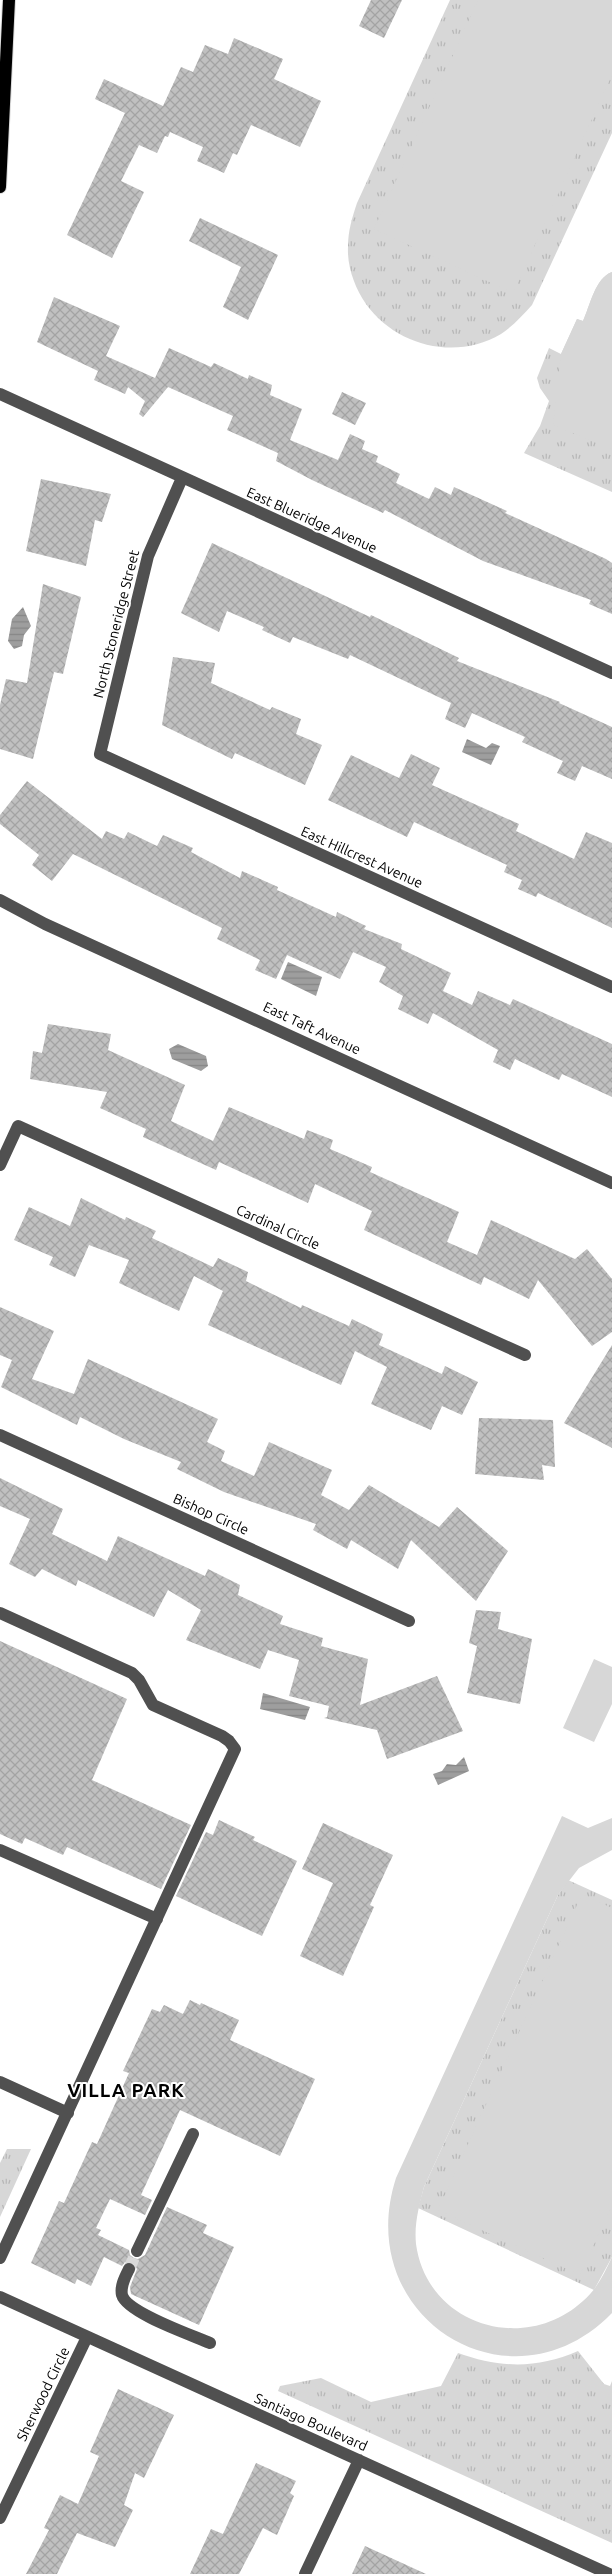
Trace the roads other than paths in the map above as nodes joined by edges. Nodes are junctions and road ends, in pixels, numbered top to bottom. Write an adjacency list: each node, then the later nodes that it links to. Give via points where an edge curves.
1 (9, 0): 2 (main road)
2 (0, 187)
3 (0, 394): 4 (street, East Blueridge Avenue)
4 (182, 478): 5 (street, East Blueridge Avenue); 6 (street, North Stoneridge Street, via 148,556)
5 (612, 673)
6 (100, 754): 8 (street, East Hillcrest Avenue)
7 (0, 900): 10 (street, East Taft Avenue, via 45,924)
8 (612, 987)
9 (0, 1165): 11 (street, Cardinal Circle, via 18,1126)
10 (612, 1182)
11 (525, 1355)
12 (0, 1435): 14 (street, Bishop Circle)
13 (0, 1613): 16 (street, via 132,1673 153,1706 222,1736 233,1745 232,1759)
14 (409, 1621)
15 (0, 1850): 16 (street)
16 (157, 1919): 18 (street)
17 (0, 2082): 18 (street)
18 (68, 2112): 21 (street)
19 (192, 2134): 20 (street)
20 (137, 2251)
21 (0, 2258)
22 (129, 2269): 25 (street, via 122,2293 131,2307)
23 (0, 2297): 24 (street, Santiago Boulevard)
24 (88, 2337): 26 (street, Santiago Boulevard); 27 (street, Sherwood Circle)
25 (210, 2344)
26 (359, 2460): 28 (street); 29 (street, Santiago Boulevard)
27 (0, 2518)
28 (305, 2574)
29 (609, 2574)

